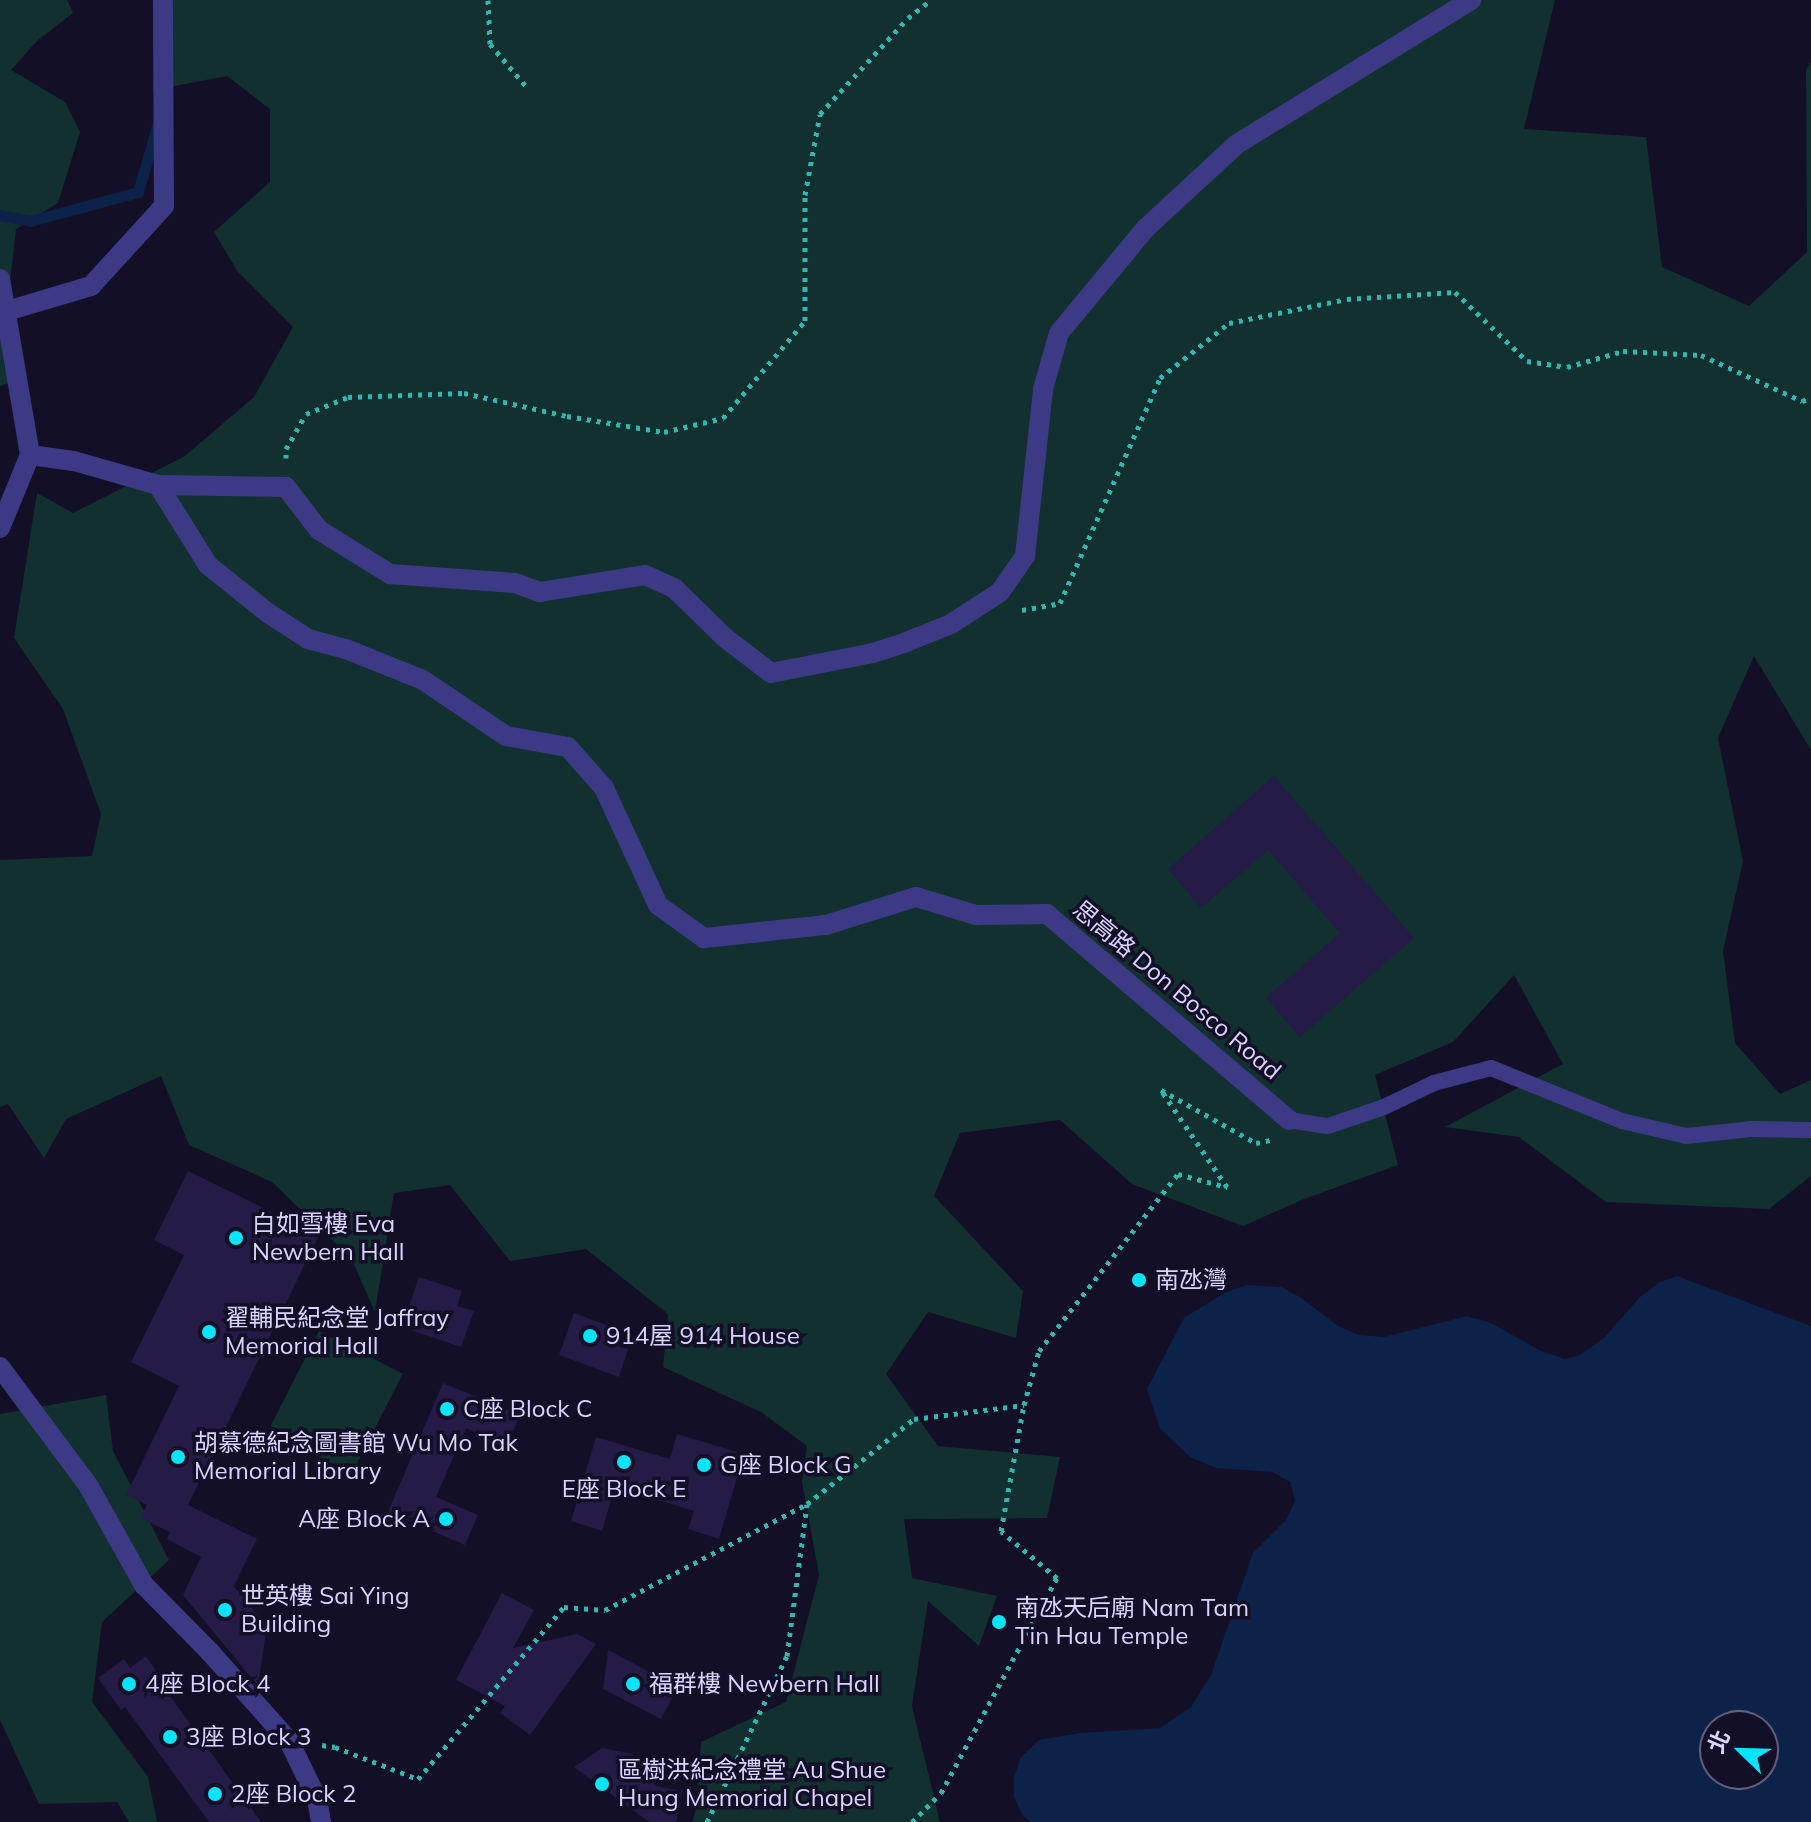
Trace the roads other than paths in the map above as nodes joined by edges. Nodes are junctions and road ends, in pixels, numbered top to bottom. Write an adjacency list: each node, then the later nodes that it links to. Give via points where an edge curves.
1 (163, 0): 4 (street, via 164,206 91,286)
2 (1471, 0): 6 (street, via 1237,144 1146,228 1059,333 1043,389 1025,556 1000,592 951,624 873,653 771,673 674,588 645,575 540,592 515,583 390,574 319,530 286,487)
3 (0, 279): 4 (street)
4 (7, 311): 5 (street)
5 (30, 455): 6 (street, via 74,461); 7 (street)
6 (158, 485): 8 (street, 思高路 Don Bosco Road, via 208,565 308,639 423,680 506,736 568,747 604,788 658,905 704,938 826,925 916,897 976,915 1047,914)
7 (0, 528)
8 (1289, 1120): 9 (lane, via 1328,1126 1434,1083 1491,1068 1622,1121 1686,1136)
9 (1811, 1130)
10 (0, 1367): 11 (street, via 88,1485 144,1585 289,1741 317,1799)
11 (321, 1822)

